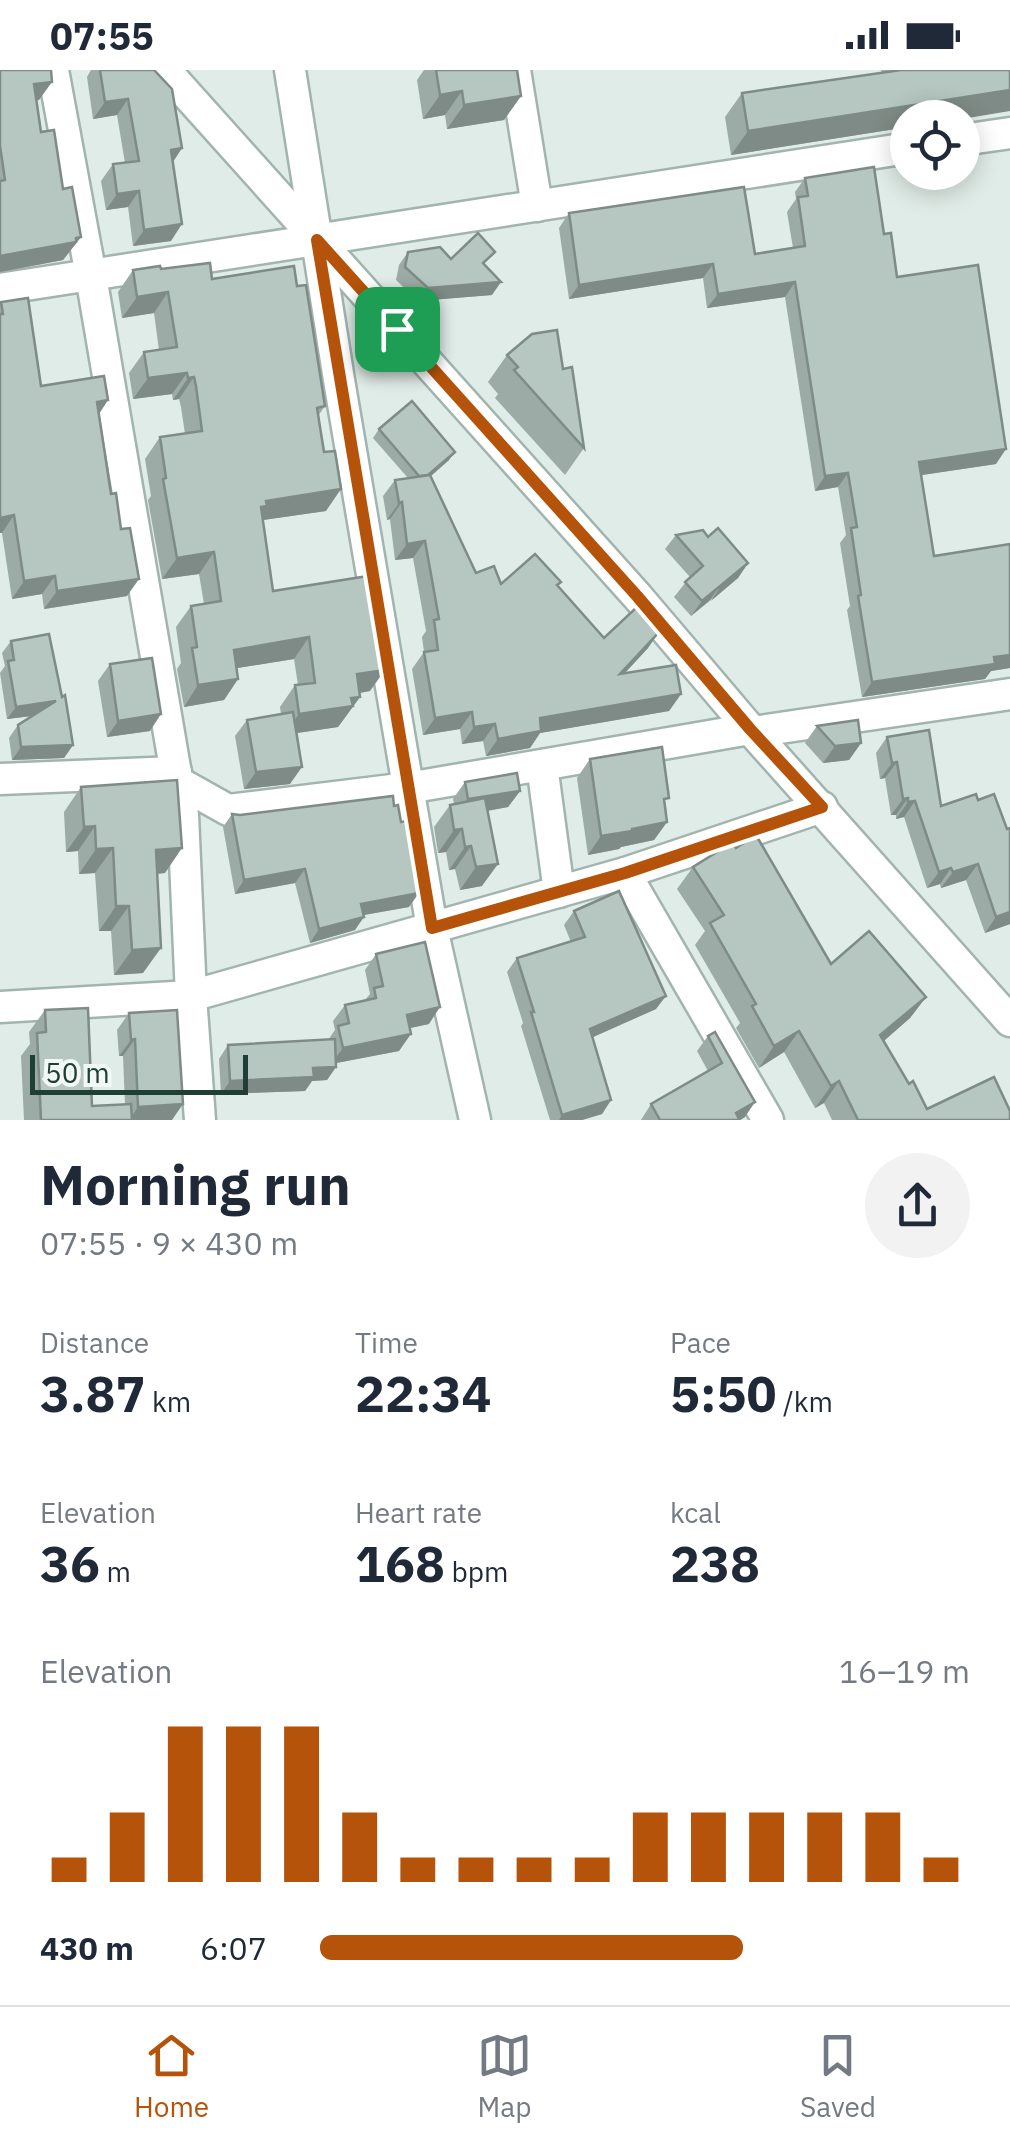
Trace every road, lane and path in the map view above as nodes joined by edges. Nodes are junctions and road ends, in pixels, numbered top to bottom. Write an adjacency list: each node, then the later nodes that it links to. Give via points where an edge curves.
1 (53, 70): 10 (street)
2 (165, 70): 9 (street)
3 (290, 70): 9 (street)
4 (516, 70): 8 (street)
5 (1010, 132): 6 (street)
6 (980, 137)
7 (890, 151): 8 (street)
8 (537, 206): 9 (street)
9 (317, 240): 10 (street); 13 (street); 17 (street)
10 (92, 276): 11 (street); 15 (street)
11 (0, 289)
12 (1010, 694): 13 (street)
13 (752, 730): 14 (street); 18 (street)
14 (542, 765): 17 (street); 20 (street)
15 (177, 777): 16 (street); 17 (street, via 228,810); 22 (street)
16 (0, 779)
17 (408, 788): 21 (street)
18 (822, 807): 19 (street); 24 (street)
19 (625, 873): 20 (street); 27 (street)
20 (559, 892): 21 (street)
21 (432, 928): 22 (street); 26 (street)
22 (191, 996): 23 (street); 25 (street)
23 (0, 1008)
24 (1010, 1022)
25 (200, 1120)
26 (475, 1120)
27 (768, 1120)

